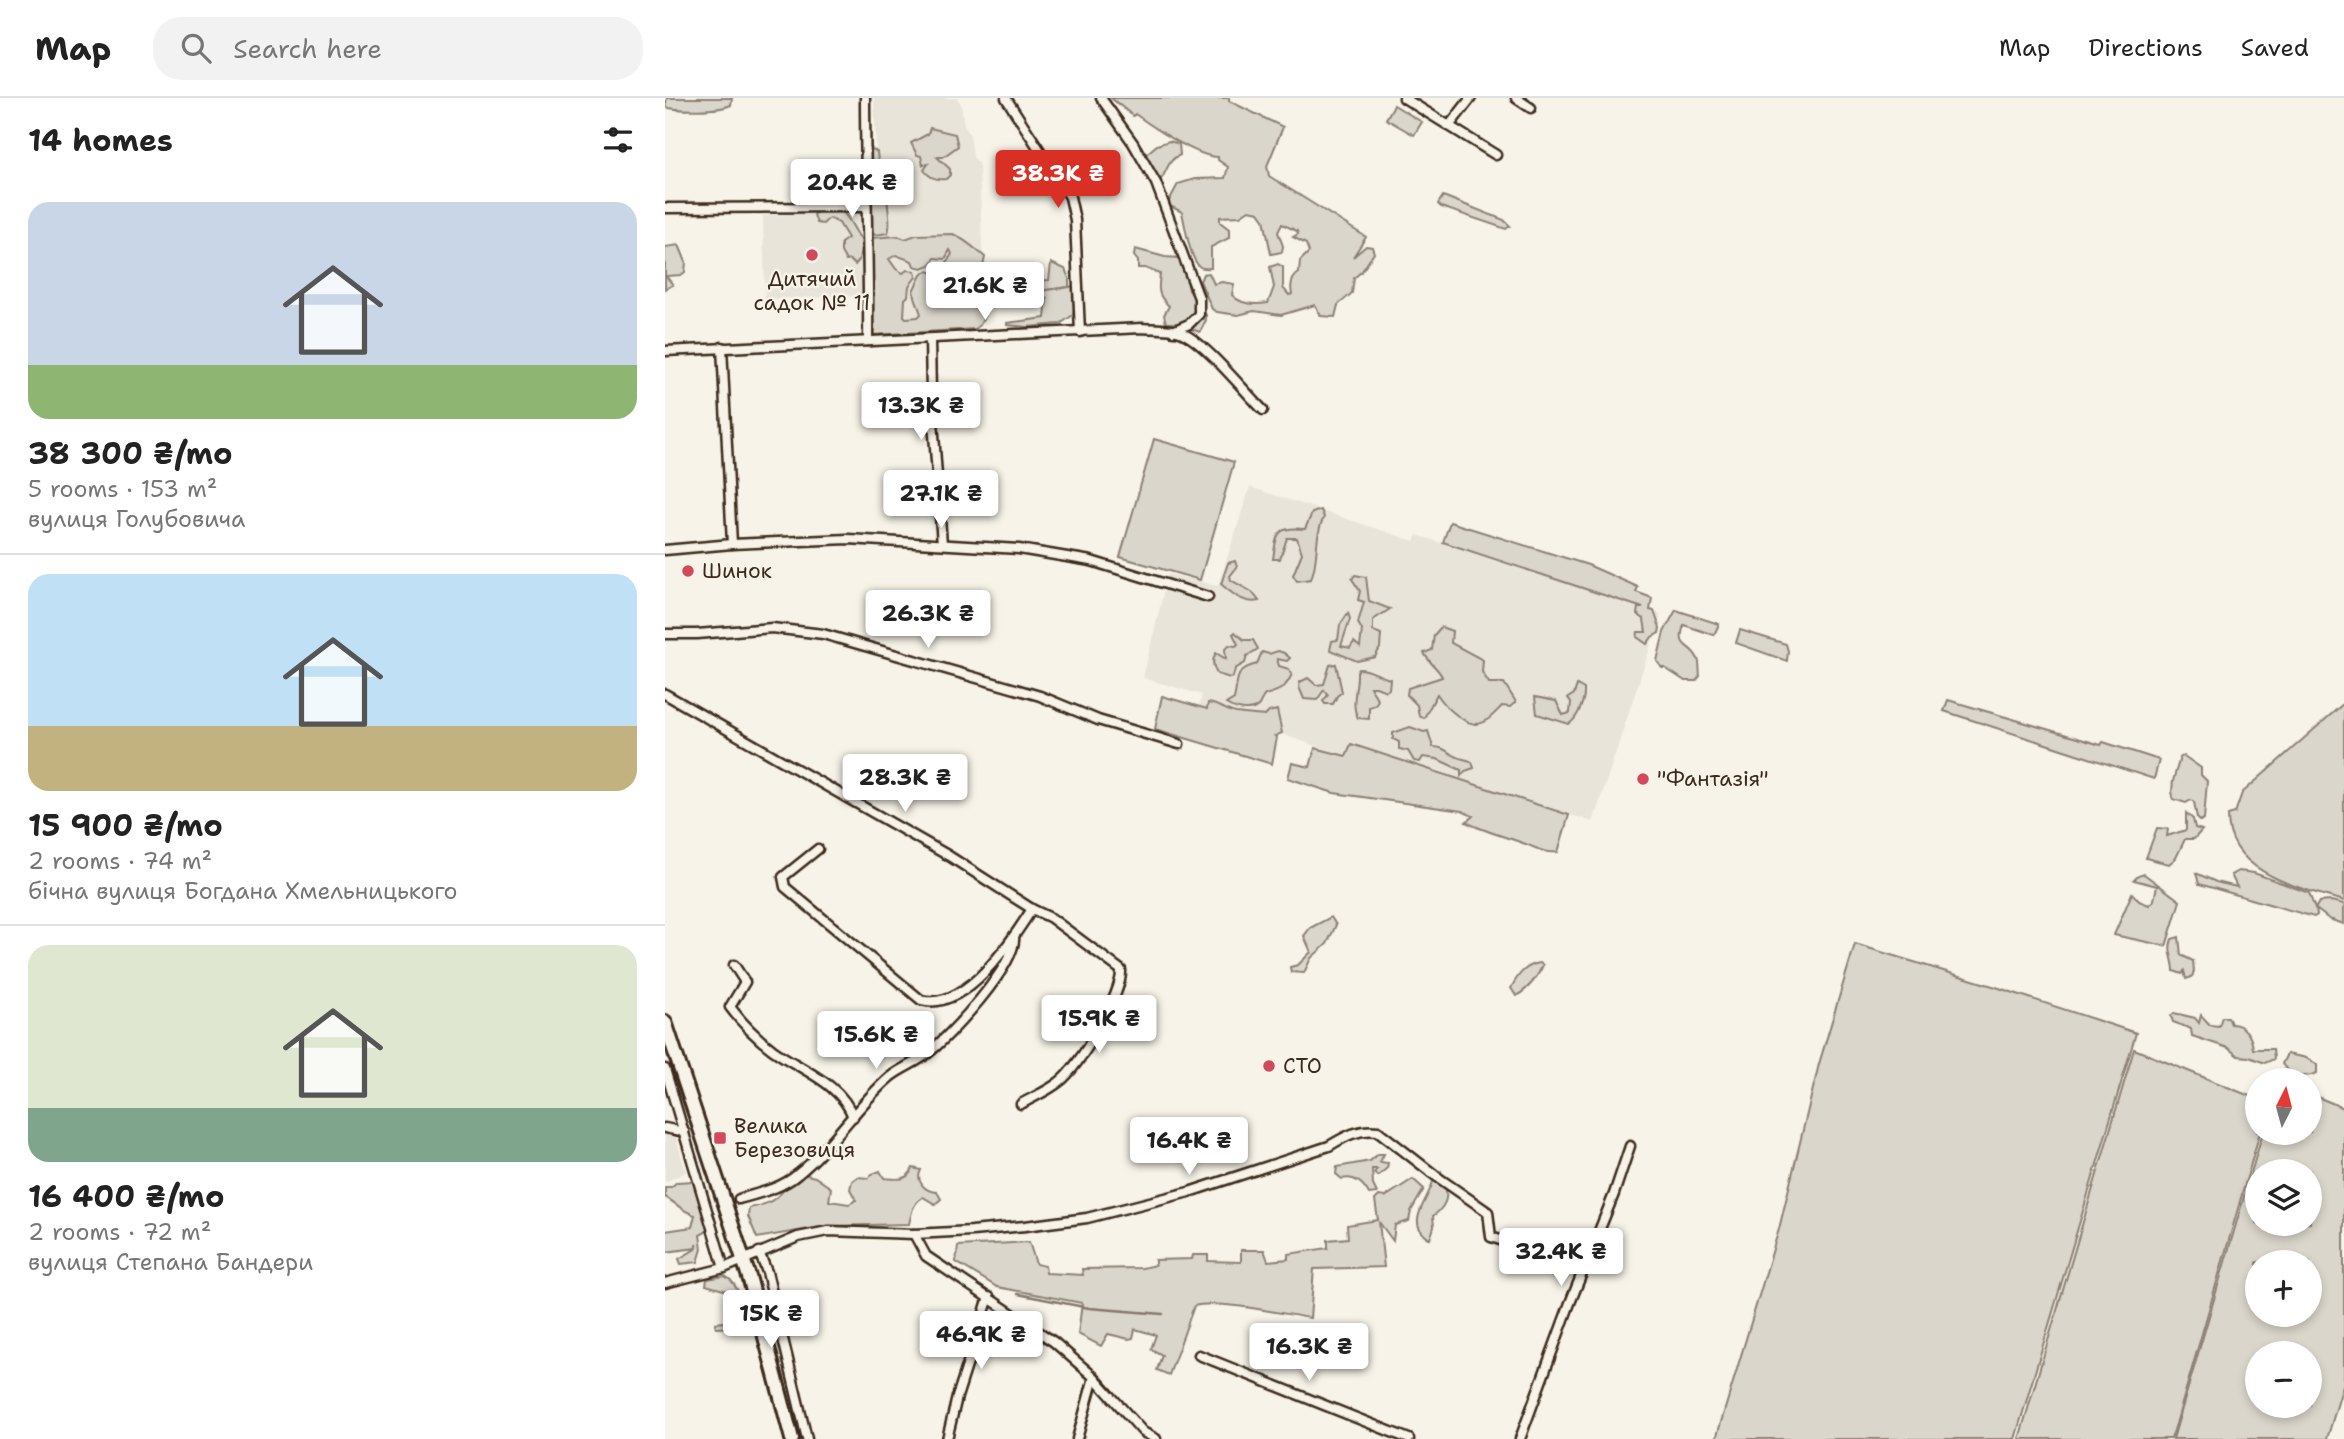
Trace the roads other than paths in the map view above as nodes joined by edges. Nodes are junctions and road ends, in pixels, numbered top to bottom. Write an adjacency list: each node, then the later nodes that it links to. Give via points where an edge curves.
1 (865, 98): 10 (street)
2 (1006, 98): 13 (street, via 1070,197)
3 (1101, 98): 12 (street, via 1156,183 1199,298 1199,314)
4 (1404, 98): 8 (street)
5 (1471, 98): 8 (street)
6 (1516, 98): 7 (street)
7 (1531, 108)
8 (1449, 126): 9 (street)
9 (1496, 155)
10 (865, 207): 11 (street); 15 (street)
11 (665, 208)
12 (1173, 331): 13 (street); 18 (street, via 1203,346)
13 (1080, 332): 14 (street)
14 (930, 339): 15 (street); 20 (street)
15 (868, 341): 16 (street)
16 (722, 347): 17 (street); 19 (street)
17 (665, 351)
18 (1263, 410)
19 (731, 544): 20 (street, via 848,539); 21 (street)
20 (942, 544): 22 (street, via 1072,557)
21 (665, 550)
22 (1208, 597)
23 (665, 634): 25 (street, via 772,628 823,635 1040,696 1098,720)
24 (665, 694): 27 (street, via 949,856)
25 (1179, 744)
26 (818, 849): 28 (street, via 783,877 785,887 921,1000 933,1004 955,997)
27 (1032, 909): 28 (street); 32 (street, via 1122,970 1121,984 1072,1070 1059,1083)
28 (1014, 936): 33 (street, via 1002,969 970,1011 928,1053 891,1076)
29 (734, 965): 33 (street, via 745,982 730,1007 771,1048 842,1097)
30 (665, 1022): 40 (highway)
31 (665, 1069): 35 (street)
32 (1021, 1104)
33 (853, 1117): 37 (street, via 798,1175)
34 (665, 1128): 35 (street)
35 (684, 1132): 41 (street)
36 (1630, 1146): 42 (street)
37 (739, 1199)
38 (914, 1234): 39 (street, via 828,1231); 42 (street, via 1087,1218 1201,1188 1369,1129 1378,1131 1488,1212 1491,1237); 44 (street, via 926,1256)
39 (759, 1252): 40 (street); 48 (street)
40 (743, 1260): 41 (street); 47 (highway)
41 (724, 1268): 43 (street)
42 (1585, 1268): 53 (street)
43 (665, 1283)
44 (989, 1297): 46 (street, via 1054,1342); 49 (street)
45 (1199, 1355): 52 (street)
46 (1094, 1377): 50 (street); 51 (street, via 1143,1432)
47 (792, 1439)
48 (807, 1439)
49 (947, 1439)
50 (1077, 1439)
51 (1156, 1439)
52 (1409, 1439)
53 (1520, 1439)

